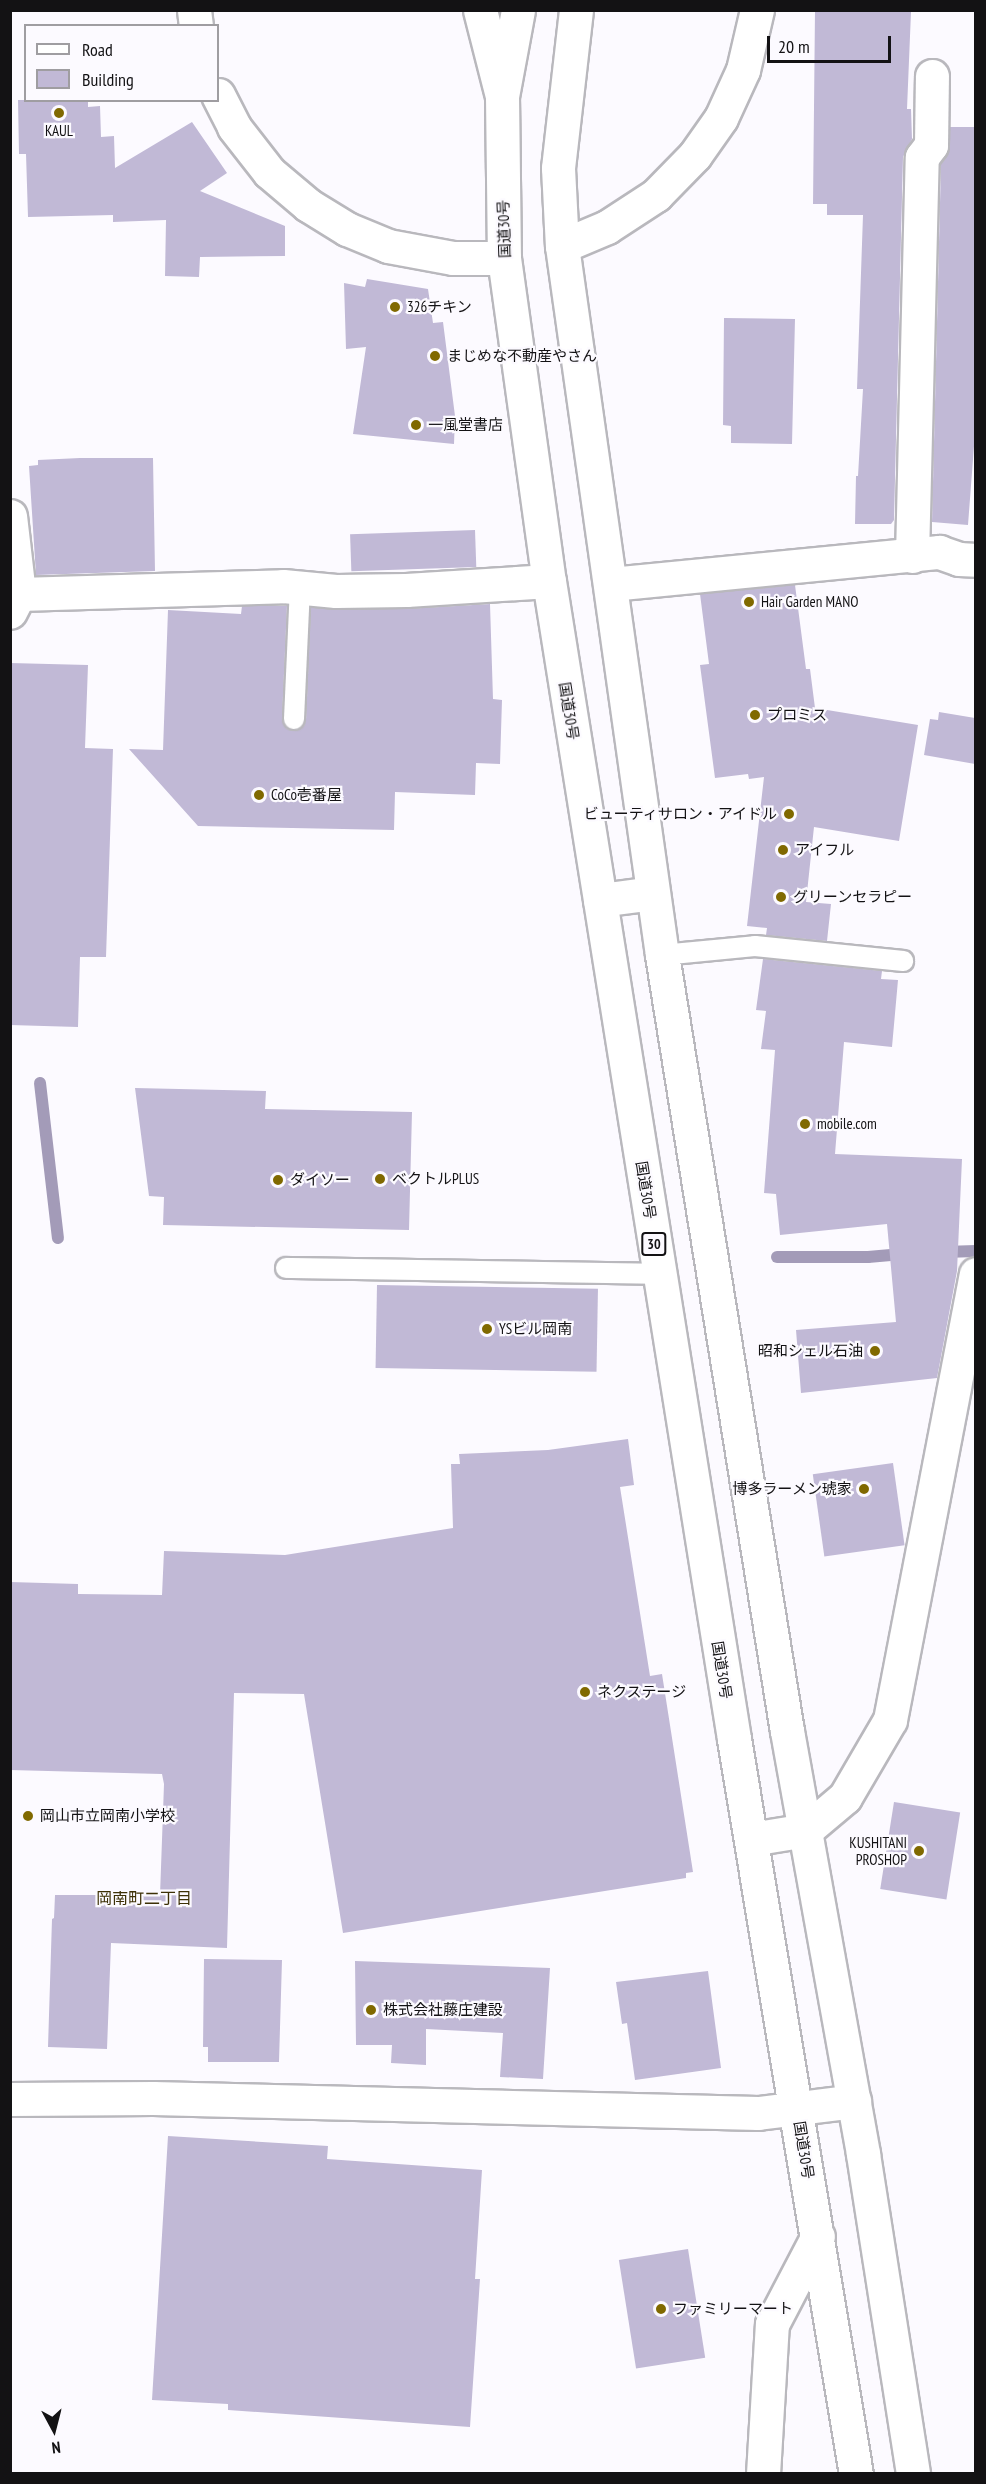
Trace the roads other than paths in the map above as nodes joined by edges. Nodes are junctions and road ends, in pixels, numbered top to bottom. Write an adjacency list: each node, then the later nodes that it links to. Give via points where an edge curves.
1 (480, 10): 6 (main road)
2 (518, 10): 6 (main road, 国道30号 / 30)
3 (576, 10): 8 (main road, via 558,168)
4 (757, 10): 8 (main road, via 743,70 721,118 695,155 656,195 607,227)
5 (932, 76): 11 (main road, via 931,145 922,157)
6 (502, 96): 9 (main road, 国道30号 / 30)
7 (219, 97): 9 (main road, via 234,127 269,172 308,206 347,229 388,246 442,256)
8 (562, 246): 14 (main road)
9 (504, 258): 13 (main road, 国道30号 / 30)
10 (10, 516): 16 (main road)
11 (912, 555): 12 (main road, via 939,552 959,560); 14 (main road)
12 (975, 560)
13 (549, 581): 15 (main road, via 406,590); 19 (main road, 国道30号 / 30)
14 (611, 584): 18 (main road)
15 (300, 588): 16 (main road); 17 (lane)
16 (15, 603)
17 (294, 719)
18 (653, 893): 19 (main road); 20 (main road)
19 (600, 900): 23 (main road, 国道30号 / 30)
20 (662, 955): 21 (lane, via 755,946); 25 (main road)
21 (903, 961)
22 (286, 1268): 23 (lane)
23 (659, 1274): 26 (main road, 国道30号 / 30)
24 (975, 1274): 25 (main road, via 890,1720 845,1797)
25 (806, 1830): 26 (main road); 28 (main road)
26 (751, 1839): 29 (main road, 国道30号 / 30)
27 (10, 2099): 29 (main road, via 153,2098 758,2114)
28 (854, 2101): 29 (main road); 33 (main road)
29 (797, 2110): 30 (main road, 国道30号 / 30)
30 (818, 2236): 31 (main road, via 772,2324); 32 (main road, 国道30号 / 30)
31 (763, 2474)
32 (856, 2474)
33 (913, 2474)

